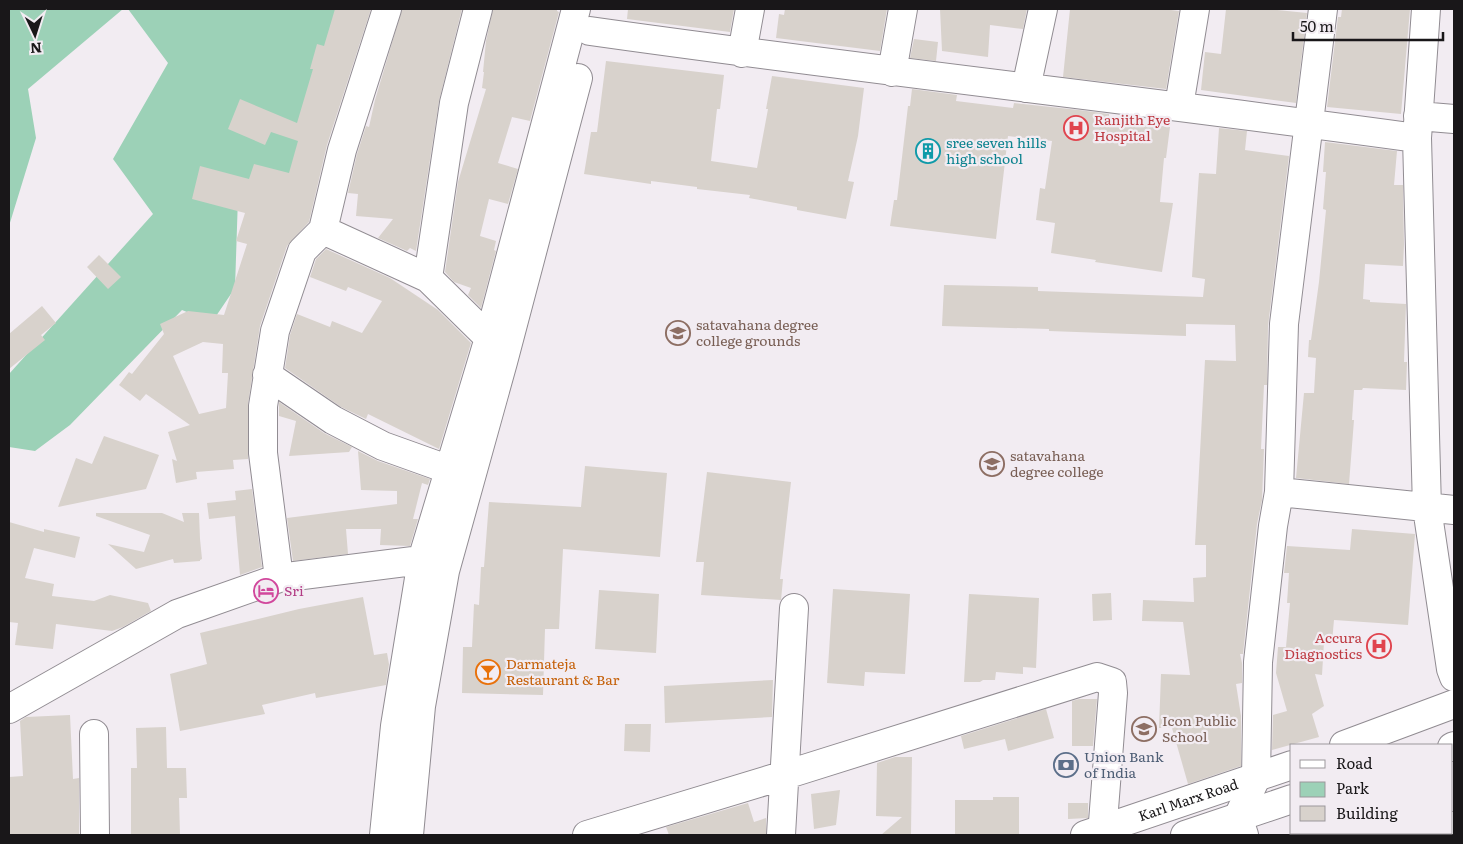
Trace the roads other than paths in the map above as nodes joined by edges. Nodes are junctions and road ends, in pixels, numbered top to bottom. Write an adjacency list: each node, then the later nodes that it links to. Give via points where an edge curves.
1 (387, 9): 17 (street, via 342,150)
2 (478, 9): 18 (street, via 454,102)
3 (750, 9): 10 (street)
4 (903, 9): 11 (street)
5 (1043, 9): 12 (street)
6 (1195, 9): 13 (street)
7 (1324, 9): 15 (street)
8 (1426, 9): 16 (street)
9 (587, 16): 10 (street); 19 (street); 25 (street, via 503,362)
10 (742, 53): 11 (street)
11 (892, 72): 12 (street)
12 (1026, 88): 13 (street)
13 (1179, 106): 15 (street)
14 (1454, 119): 16 (street)
15 (1309, 123): 16 (street); 22 (street, via 1284,324)
16 (1417, 127): 23 (street)
17 (323, 230): 18 (street); 20 (street, via 302,251 275,331)
18 (428, 278): 19 (street)
19 (489, 338): 21 (street)
20 (267, 375): 21 (street, via 333,420 383,446); 27 (street, via 263,453)
21 (450, 470): 26 (street)
22 (1280, 492): 23 (street); 36 (street, via 1258,662)
23 (1427, 508): 24 (street); 29 (street)
24 (1454, 510)
25 (449, 557): 26 (street); 42 (street, via 420,706)
26 (422, 560): 27 (street); 41 (street, via 395,726)
27 (279, 578): 31 (street, via 177,614)
28 (794, 608): 35 (street)
29 (1454, 677)
30 (1454, 704): 33 (street)
31 (9, 709)
32 (94, 734): 40 (street)
33 (1347, 744)
34 (1290, 766): 36 (street, Karl Marx Road)
35 (785, 775): 39 (street, via 1097,677 1112,682 1113,693); 43 (street); 44 (street)
36 (1256, 778): 38 (street); 39 (street, Karl Marx Road)
37 (1290, 801): 38 (street)
38 (1241, 826): 45 (street)
39 (1096, 833)
40 (95, 835)
41 (384, 835)
42 (408, 835)
43 (587, 835)
44 (781, 835)
45 (1185, 835)

